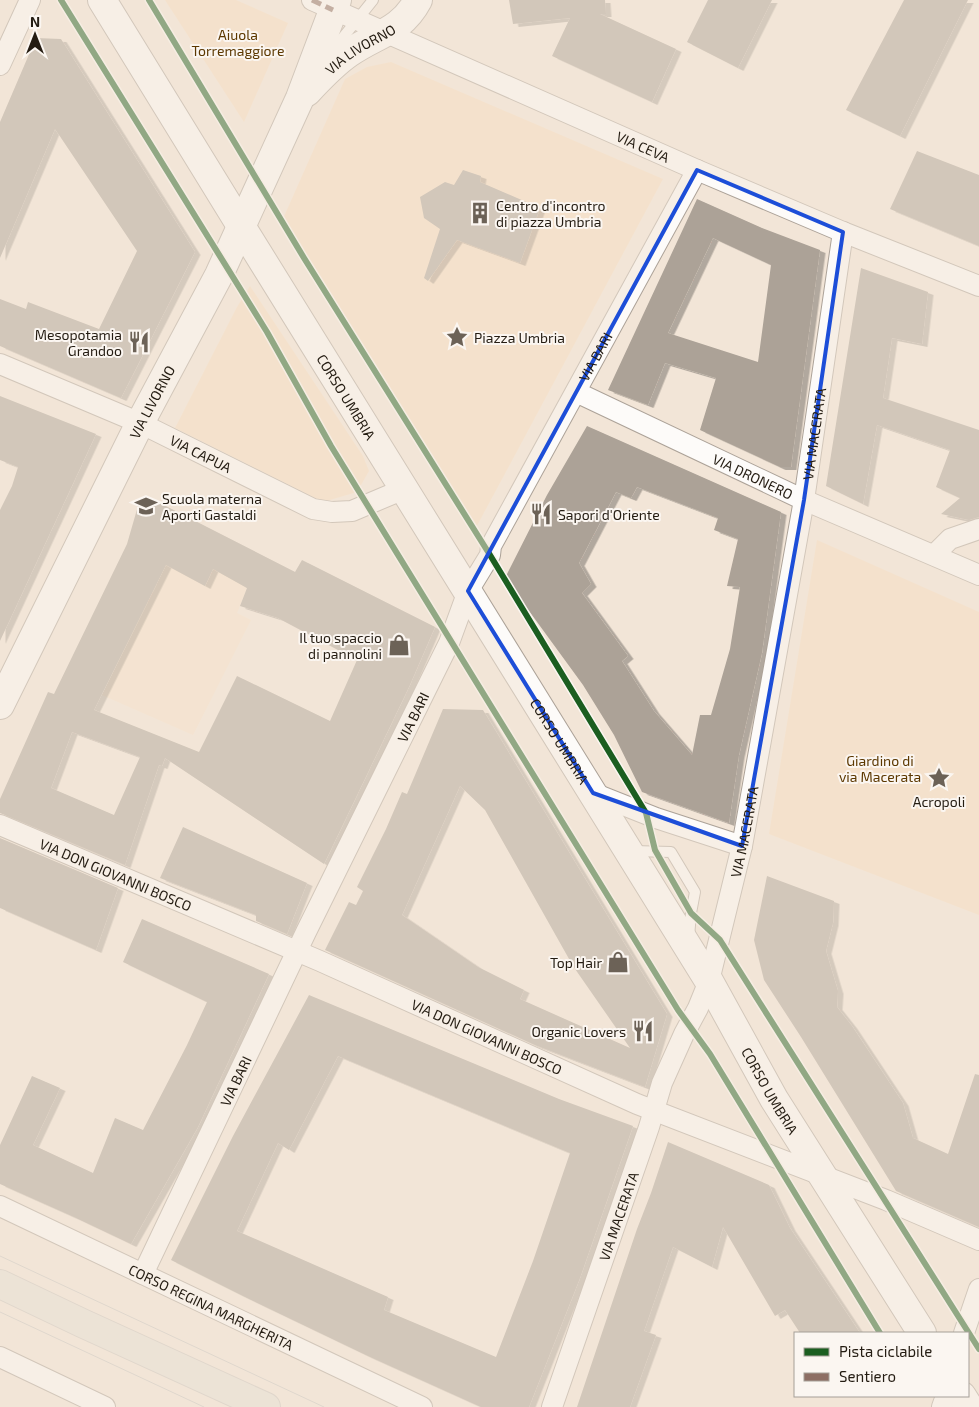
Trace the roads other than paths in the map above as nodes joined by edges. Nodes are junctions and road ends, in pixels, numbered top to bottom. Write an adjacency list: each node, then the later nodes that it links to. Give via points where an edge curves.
1 (30, 0): 8 (street)
2 (102, 0): 11 (main road, CORSO UMBRIA)
3 (373, 0): 6 (lane, VIA LIVORNO)
4 (418, 0): 7 (main road, VIA LIVORNO, via 399,25)
5 (327, 3): 6 (street, VIA CEVA); 9 (main road, VIA LIVORNO)
6 (358, 20): 7 (street, VIA CEVA); 9 (lane, VIA LIVORNO)
7 (386, 32): 9 (main road, VIA LIVORNO, via 332,66); 10 (street, VIA CEVA)
8 (0, 65)
9 (300, 98): 11 (main road, VIA LIVORNO)
10 (697, 170): 12 (street, VIA CEVA); 15 (street, VIA BARI)
11 (241, 226): 16 (main road, VIA LIVORNO, via 212,289); 17 (main road, CORSO UMBRIA)
12 (843, 232): 13 (street, VIA CEVA); 18 (street, VIA MACERATA)
13 (979, 286)
14 (0, 364): 16 (street, VIA CAPUA)
15 (576, 392): 18 (street, VIA DRONERO); 22 (street, VIA BARI)
16 (140, 423): 17 (street, VIA CAPUA, via 313,510 352,511); 23 (main road, VIA LIVORNO)
17 (404, 489): 22 (main road, CORSO UMBRIA)
18 (804, 500): 20 (street, VIA DRONERO); 26 (street, VIA MACERATA)
19 (979, 529): 20 (street, via 950,539)
20 (935, 554): 21 (street, VIA DRONERO)
21 (979, 575)
22 (468, 591): 24 (main road, CORSO UMBRIA); 27 (street, VIA BARI, via 449,643)
23 (0, 705)
24 (593, 793): 26 (street, CORSO UMBRIA); 28 (main road, CORSO UMBRIA)
25 (0, 825): 27 (street, VIA DON GIOVANNI BOSCO)
26 (742, 846): 28 (street, VIA MACERATA)
27 (297, 951): 29 (street, VIA DON GIOVANNI BOSCO); 33 (street, VIA BARI)
28 (709, 981): 29 (street, VIA MACERATA, via 662,1083); 30 (main road, CORSO UMBRIA, via 774,1099)
29 (653, 1111): 30 (street, VIA DON GIOVANNI BOSCO); 43 (street, VIA MACERATA)
30 (823, 1176): 32 (street, VIA DON GIOVANNI BOSCO); 36 (main road, CORSO UMBRIA)
31 (0, 1206): 33 (street, CORSO REGINA MARGHERITA)
32 (979, 1240)
33 (143, 1274): 42 (street, CORSO REGINA MARGHERITA)
34 (0, 1284): 41 (main road)
35 (979, 1289): 37 (street)
36 (921, 1332)
37 (964, 1332)
38 (0, 1357): 39 (street)
39 (83, 1402): 40 (street)
40 (105, 1407)
41 (266, 1407)
42 (422, 1407)
43 (552, 1407)

